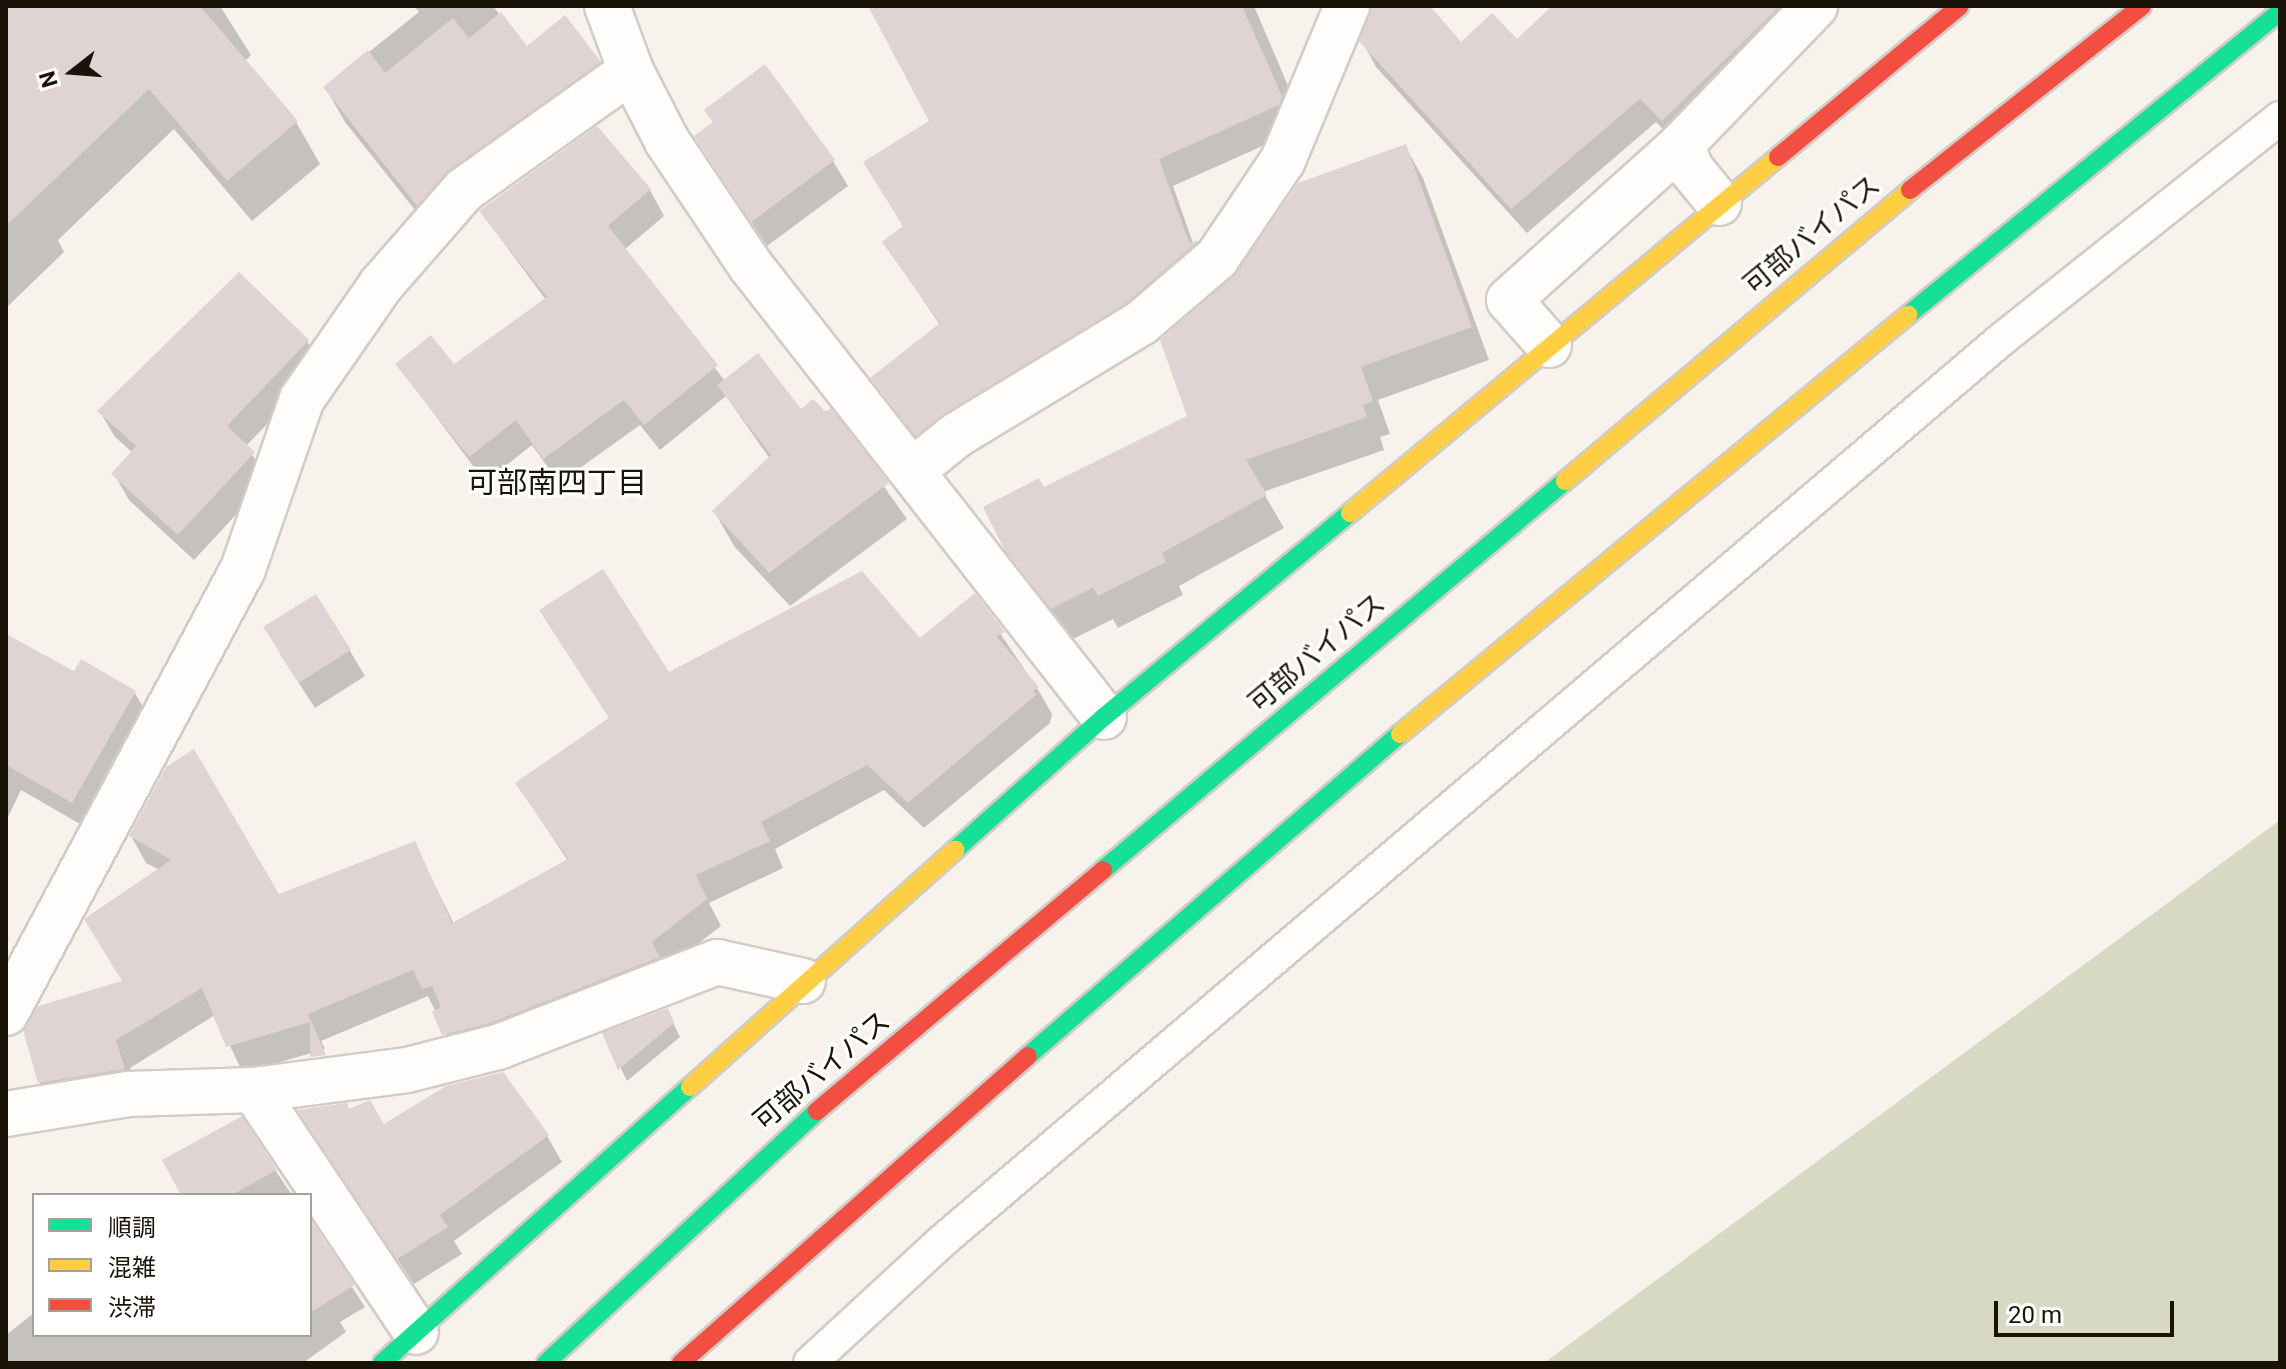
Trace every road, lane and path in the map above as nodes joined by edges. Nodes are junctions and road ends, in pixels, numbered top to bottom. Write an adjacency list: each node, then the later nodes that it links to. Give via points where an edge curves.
1 (607, 6): 7 (street)
2 (1347, 6): 12 (street, via 1283,160 1217,258 1141,323 955,436)
3 (1815, 6): 9 (street)
4 (1960, 6): 10 (main road)
5 (2142, 6): 20 (main road, 可部バイパス, via 1933,171 801,1126)
6 (2280, 12): 21 (main road, via 1536,617 834,1224)
7 (631, 71): 12 (street, via 667,141 750,265); 15 (street, via 464,190 381,285 302,399 243,569)
8 (2280, 118): 22 (lane, via 1978,360 953,1232)
9 (1681, 145): 10 (street, via 1691,169); 11 (street, via 1509,300)
10 (1719, 203): 11 (main road)
11 (1549, 345): 13 (main road)
12 (912, 471): 13 (street)
13 (1104, 717): 14 (main road)
14 (803, 981): 16 (street, via 717,962 498,1047 407,1070); 18 (main road)
15 (6, 1013)
16 (254, 1090): 17 (street, via 128,1094); 18 (street)
17 (6, 1114)
18 (416, 1332): 19 (main road)
19 (382, 1363)
20 (546, 1363)
21 (681, 1363)
22 (810, 1363)

